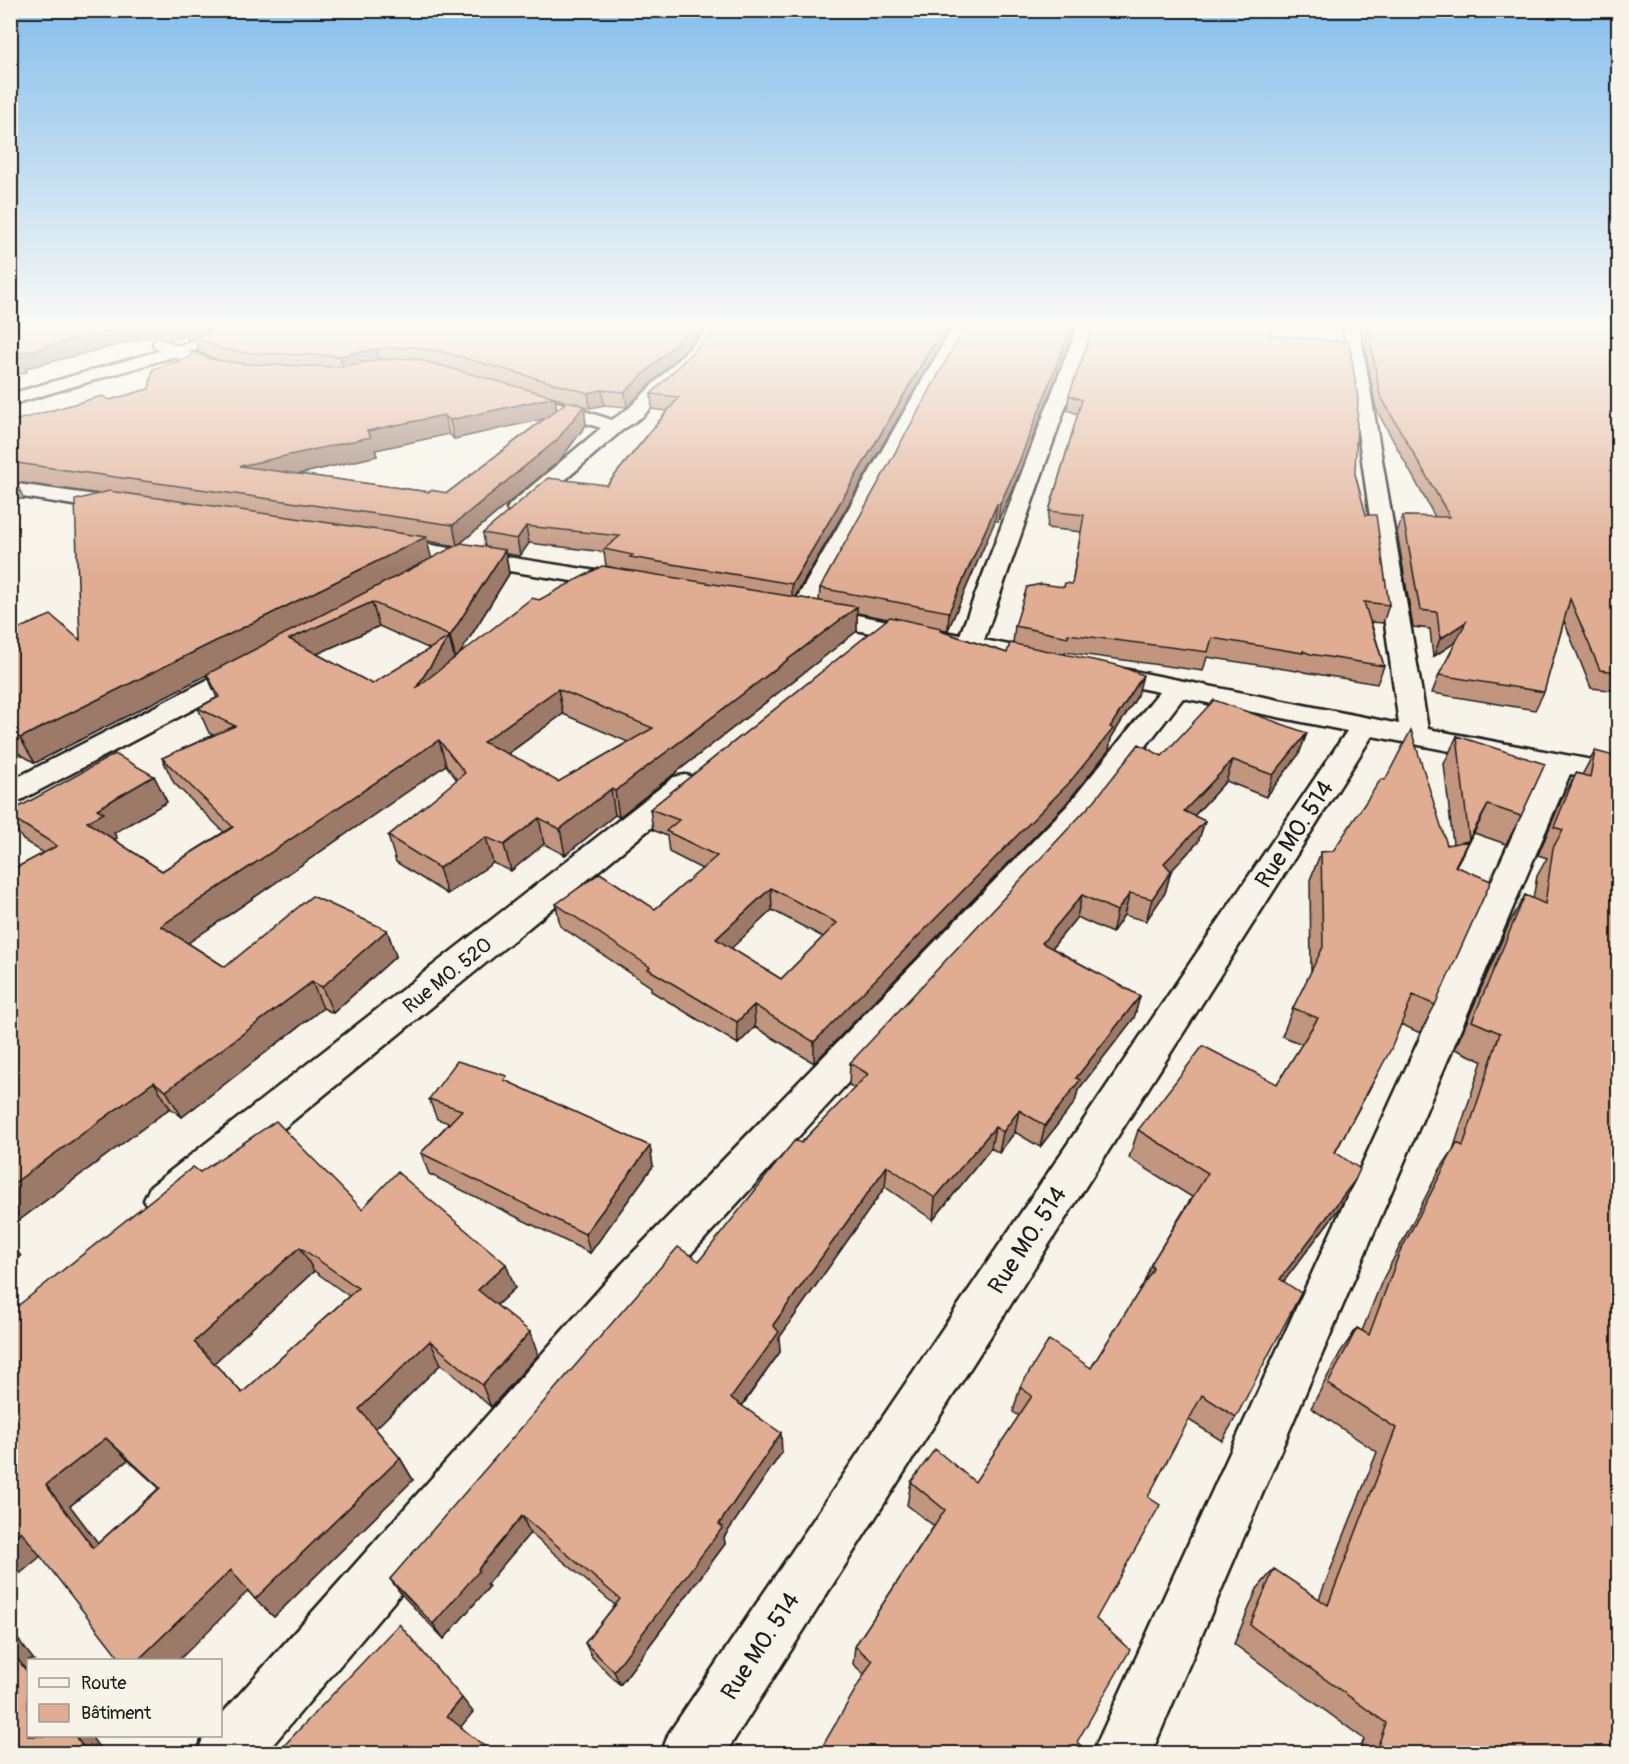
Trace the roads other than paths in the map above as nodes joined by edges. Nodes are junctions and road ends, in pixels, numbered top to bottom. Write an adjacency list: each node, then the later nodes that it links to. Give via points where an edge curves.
1 (559, 407): 6 (main road)
2 (641, 407): 6 (main road)
3 (912, 407): 14 (main road, via 790,610)
4 (1056, 407): 15 (main road)
5 (1364, 407): 20 (main road)
6 (614, 427): 9 (main road)
7 (10, 489): 8 (main road)
8 (150, 510)
9 (498, 526)
10 (359, 541): 11 (main road)
11 (472, 549): 12 (main road); 13 (main road)
12 (432, 573)
13 (650, 587)
14 (883, 626): 15 (main road); 17 (main road)
15 (970, 643): 18 (main road)
16 (274, 656): 24 (main road)
17 (846, 656)
18 (1176, 689): 19 (main road); 26 (main road, via 1078,813 637,1280)
19 (1364, 726): 20 (main road); 27 (main road, Rue MO. 514)
20 (1415, 736): 21 (main road)
21 (1560, 763): 23 (main road); 28 (main road)
22 (707, 767): 25 (main road, Rue MO. 520)
23 (1618, 774)
24 (10, 793)
25 (141, 1219)
26 (226, 1754)
27 (690, 1754)
28 (1121, 1754)

